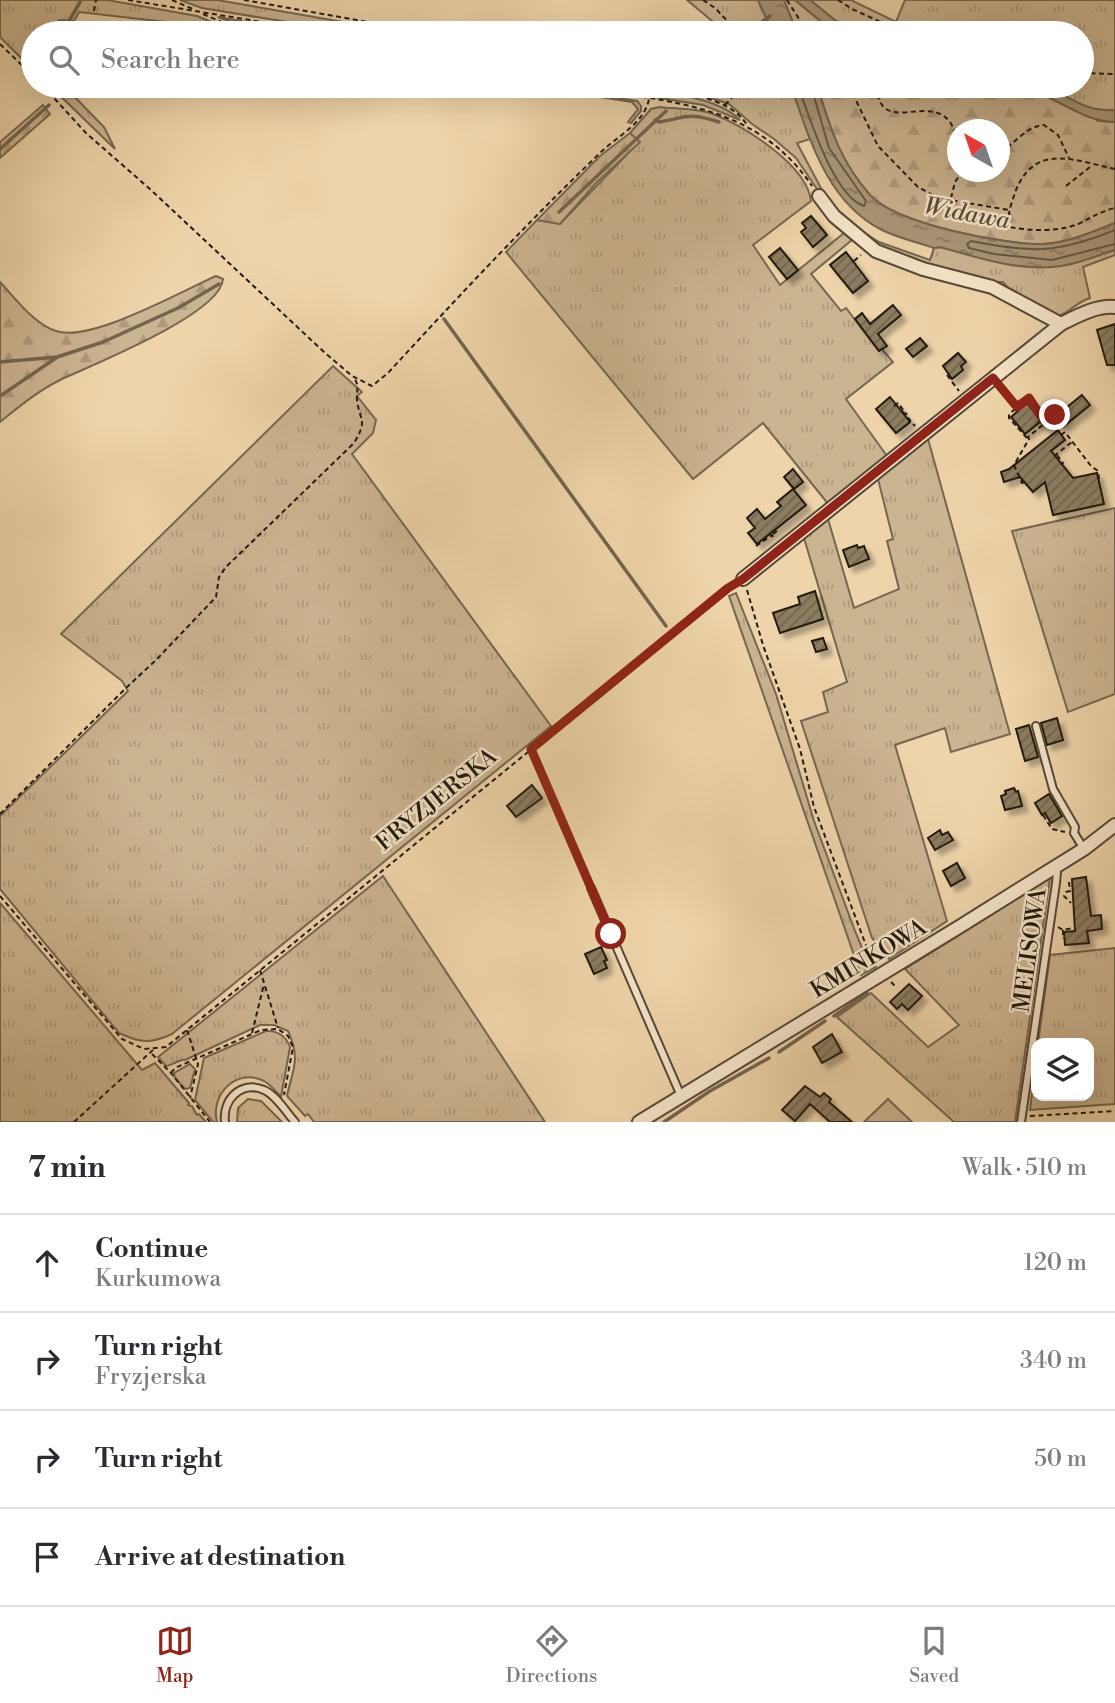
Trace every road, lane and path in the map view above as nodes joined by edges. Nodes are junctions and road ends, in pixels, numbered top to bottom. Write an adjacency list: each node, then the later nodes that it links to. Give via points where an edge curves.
1 (96, 0): 8 (path)
2 (128, 0): 9 (path)
3 (172, 0): 9 (path)
4 (244, 0): 12 (path)
5 (703, 0): 13 (path)
6 (787, 0): 14 (path)
7 (838, 0): 15 (path)
8 (94, 10)
9 (200, 13): 10 (path); 11 (path)
10 (219, 21)
11 (252, 21)
12 (362, 21)
13 (727, 21)
14 (800, 21)
15 (878, 21)
16 (0, 44): 17 (path)
17 (21, 64)
18 (1094, 73): 19 (path)
19 (1115, 74)
20 (54, 98): 43 (path, via 86,133)
21 (643, 98): 26 (path)
22 (703, 98): 27 (path)
23 (732, 98): 27 (path)
24 (855, 98): 37 (path, via 883,152 923,191)
25 (877, 98): 28 (path, via 887,109 906,113 927,109)
26 (649, 99): 29 (path, via 714,112); 43 (path, via 647,109 630,128 536,215 388,373 372,386)
27 (725, 106): 29 (path)
28 (947, 121)
29 (747, 126): 36 (path, via 791,158)
30 (1010, 146): 31 (path, via 1031,128 1044,125 1058,135)
31 (1070, 159): 33 (path); 39 (path, via 1048,159 1027,172)
32 (1090, 167): 35 (path)
33 (1115, 169)
34 (955, 182): 37 (path)
35 (1066, 187)
36 (818, 196): 41 (street, via 834,216 876,251 992,287)
37 (950, 200): 39 (path)
38 (1115, 208): 39 (path, via 1067,227 1025,230 1010,227)
39 (1010, 211)
40 (1115, 307): 41 (street)
41 (1061, 324): 44 (street)
42 (947, 375): 45 (path)
43 (352, 376): 66 (path, via 358,383 363,420 354,443 226,567 216,597)
44 (993, 378): 45 (street); 47 (path)
45 (966, 400): 53 (street)
46 (894, 406): 50 (path, via 898,402)
47 (1017, 407): 51 (path, via 1029,398); 55 (path, via 1009,417)
48 (902, 411): 50 (path)
49 (1053, 414): 51 (path)
50 (911, 422): 53 (path)
51 (1045, 422): 52 (path)
52 (1031, 434): 55 (path); 56 (path)
53 (922, 435): 63 (street)
54 (1061, 435): 57 (path, via 1065,432)
55 (1028, 437): 60 (path, via 1014,465)
56 (1036, 437)
57 (1072, 442): 58 (path, via 1056,455); 59 (path, via 1098,471)
58 (1061, 465)
59 (1099, 479)
60 (1024, 482)
61 (778, 530): 62 (path)
62 (772, 535)
63 (743, 579): 65 (path, FRYZJERSKA); 81 (path, via 800,749 814,807 867,948)
64 (1036, 726): 70 (lane, via 1053,789)
65 (531, 749): 73 (path); 80 (path, FRYZJERSKA)
66 (0, 814)
67 (1044, 815): 69 (path, via 1052,830)
68 (1115, 825): 70 (street, KMINKOWA)
69 (1067, 832)
70 (1084, 849): 71 (street, KMINKOWA)
71 (1055, 867): 81 (street, KMINKOWA); 94 (lane, MELISOWA)
72 (1069, 883): 75 (path, via 1070,891 1064,896)
73 (591, 888): 91 (lane)
74 (0, 896): 86 (path, via 122,1039)
75 (1071, 903)
76 (1073, 928): 78 (path)
77 (1063, 929): 79 (path)
78 (1069, 929)
79 (1063, 939)
80 (260, 969): 82 (path); 83 (path, FRYZJERSKA)
81 (886, 972): 91 (street, KMINKOWA)
82 (264, 982): 84 (path); 85 (path)
83 (187, 1028): 86 (path, FRYZJERSKA, via 166,1046); 88 (path)
84 (278, 1029): 85 (path); 90 (path, via 293,1047)
85 (251, 1034): 88 (path)
86 (154, 1049): 87 (path)
87 (150, 1052): 89 (path); 95 (path)
88 (197, 1059): 89 (path); 92 (path)
89 (171, 1073): 92 (path)
90 (284, 1096)
91 (681, 1096): 99 (street, KMINKOWA)
92 (190, 1099): 96 (path)
93 (1115, 1111): 94 (path)
94 (1021, 1119)
95 (74, 1122)
96 (210, 1122)
97 (225, 1122): 98 (lane, via 230,1098 251,1088 268,1093)
98 (295, 1122)
99 (639, 1122)

